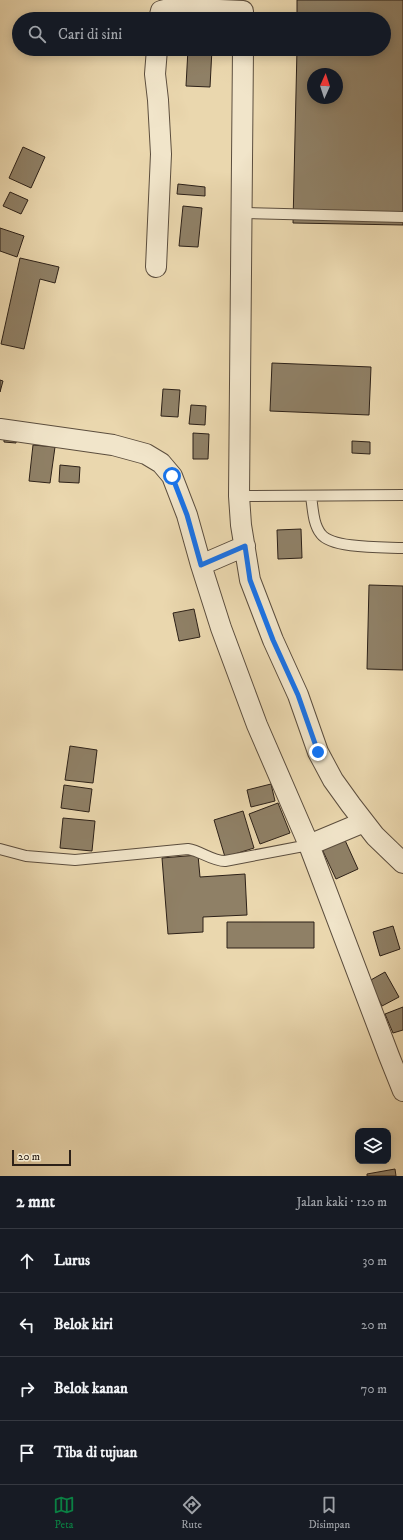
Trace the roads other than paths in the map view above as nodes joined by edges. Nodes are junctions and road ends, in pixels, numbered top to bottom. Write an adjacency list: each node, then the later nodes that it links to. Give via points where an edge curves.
1 (243, 10): 2 (street, via 172,8)
2 (161, 12)
3 (156, 56): 7 (street, via 155,74 161,154)
4 (243, 56): 5 (street)
5 (241, 213): 6 (lane); 10 (street)
6 (403, 217)
7 (156, 267)
8 (0, 429): 14 (street, via 113,445 146,454 161,462 172,476 187,515)
9 (403, 495): 11 (lane)
10 (239, 496): 11 (lane); 12 (street)
11 (311, 496): 13 (lane, via 314,519 322,536 335,543 348,545)
12 (245, 546): 14 (street); 15 (street, via 250,580 298,695 318,752 333,780)
13 (403, 548)
14 (201, 565): 16 (street, via 257,725)
15 (364, 822): 16 (street); 18 (street)
16 (309, 845): 17 (lane, via 225,861 218,861 188,849 75,860 26,856); 19 (street)
17 (0, 849)
18 (403, 863)
19 (403, 1091)

